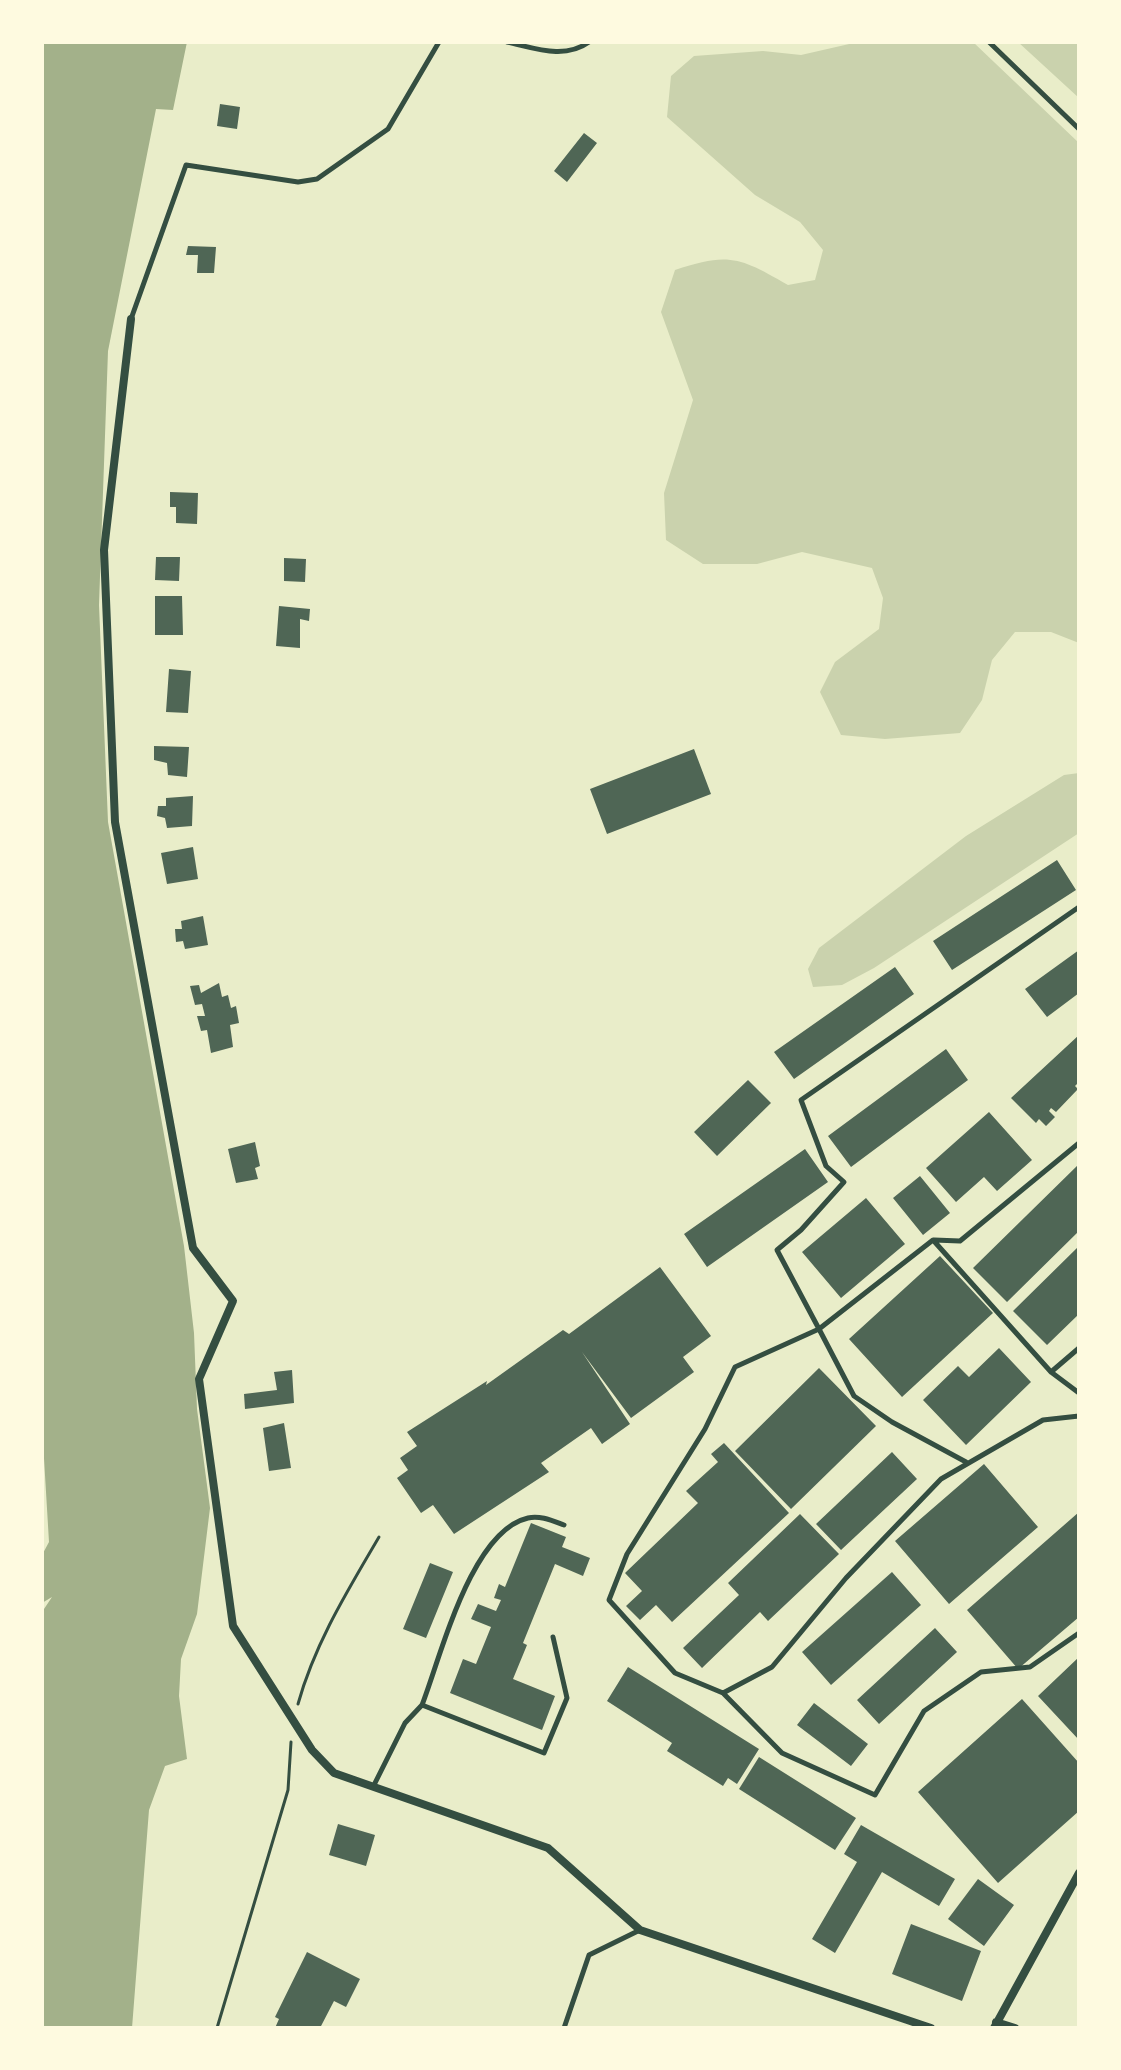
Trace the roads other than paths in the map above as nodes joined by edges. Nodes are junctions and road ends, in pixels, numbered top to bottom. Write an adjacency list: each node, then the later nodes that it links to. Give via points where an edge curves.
1 (439, 42): 6 (lane, via 388,129 317,179 298,182 186,165)
2 (507, 42): 3 (lane, via 561,53)
3 (589, 42)
4 (989, 42): 5 (lane)
5 (1079, 129)
6 (131, 319): 21 (street, via 104,550 115,822 193,1248 233,1301 199,1379 233,1626 292,1725 334,1773)
7 (1079, 907): 10 (lane, via 801,1100 826,1166 844,1182 777,1250)
8 (1079, 1143): 9 (lane, via 960,1241)
9 (933, 1240): 10 (lane); 12 (lane)
10 (819, 1329): 15 (lane, via 854,1396); 19 (lane, via 735,1367 705,1429 627,1554 609,1600 675,1673)
11 (1079, 1348): 12 (lane)
12 (1051, 1372): 13 (lane)
13 (1079, 1393)
14 (1079, 1416): 15 (lane, via 1043,1420)
15 (966, 1462): 19 (lane, via 941,1479 846,1578 772,1667)
16 (564, 1525): 20 (lane, via 526,1518 492,1542 474,1568)
17 (1079, 1633): 19 (lane, via 1030,1667 981,1672 924,1711 875,1795 782,1753)
18 (553, 1637): 20 (lane, via 567,1698 544,1753)
19 (723, 1693)
20 (422, 1705): 21 (lane, via 405,1723)
21 (373, 1788): 23 (street, via 548,1848)
22 (1079, 1873): 24 (street)
23 (640, 1930): 25 (lane, via 589,1955); 26 (street)
24 (995, 2025): 27 (street)
25 (564, 2028)
26 (931, 2028)
27 (1015, 2028)

